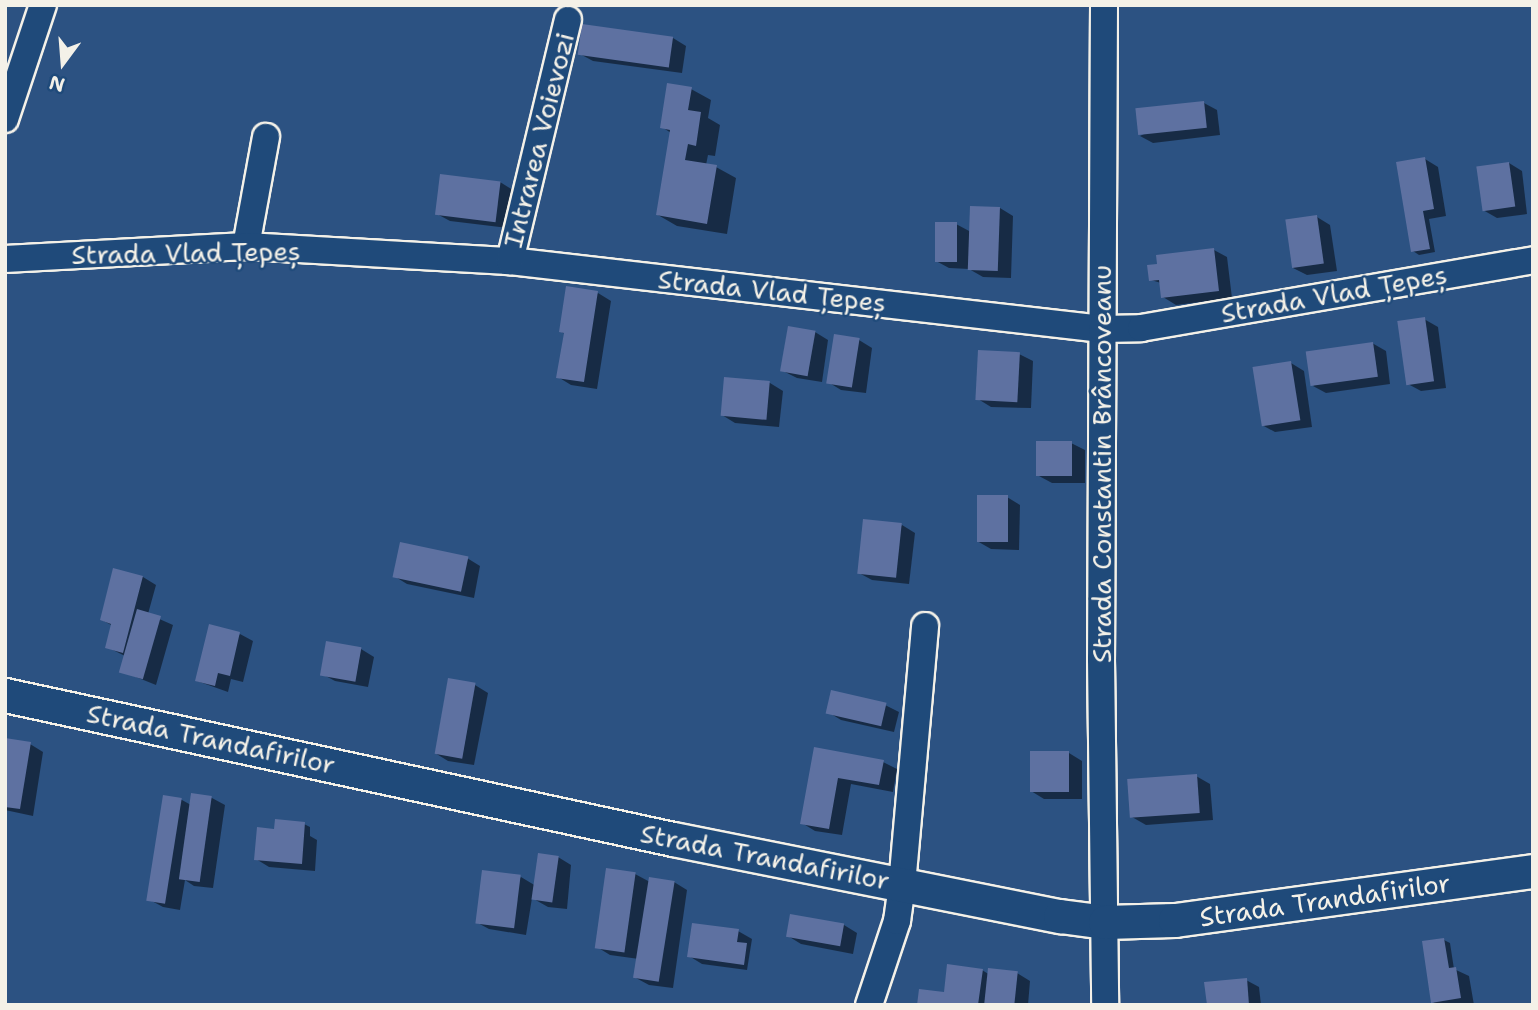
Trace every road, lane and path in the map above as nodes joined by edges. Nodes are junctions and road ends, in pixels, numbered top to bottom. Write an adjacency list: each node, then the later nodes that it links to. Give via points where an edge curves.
1 (43, 5): 4 (street)
2 (1104, 5): 10 (street, Strada Constantin Brâncoveanu)
3 (568, 20): 9 (street, Intrarea Voievozi)
4 (5, 119)
5 (266, 137): 6 (street)
6 (246, 246): 7 (street, Strada Vlad Țepeș); 9 (street, Strada Vlad Țepeș)
7 (5, 259)
8 (1533, 260): 10 (street, Strada Vlad Țepeș, via 1141,328)
9 (510, 261): 10 (street, Strada Vlad Țepeș)
10 (1102, 329): 15 (street, Strada Constantin Brâncoveanu)
11 (925, 626): 14 (street)
12 (5, 695): 14 (main road, Strada Trandafirilor)
13 (1533, 871): 15 (main road, Strada Trandafirilor, via 1175,920)
14 (902, 885): 15 (main road, Strada Trandafirilor); 16 (street, via 897,921)
15 (1105, 922): 17 (street, Strada Constantin Brâncoveanu)
16 (869, 1005)
17 (1105, 1005)

